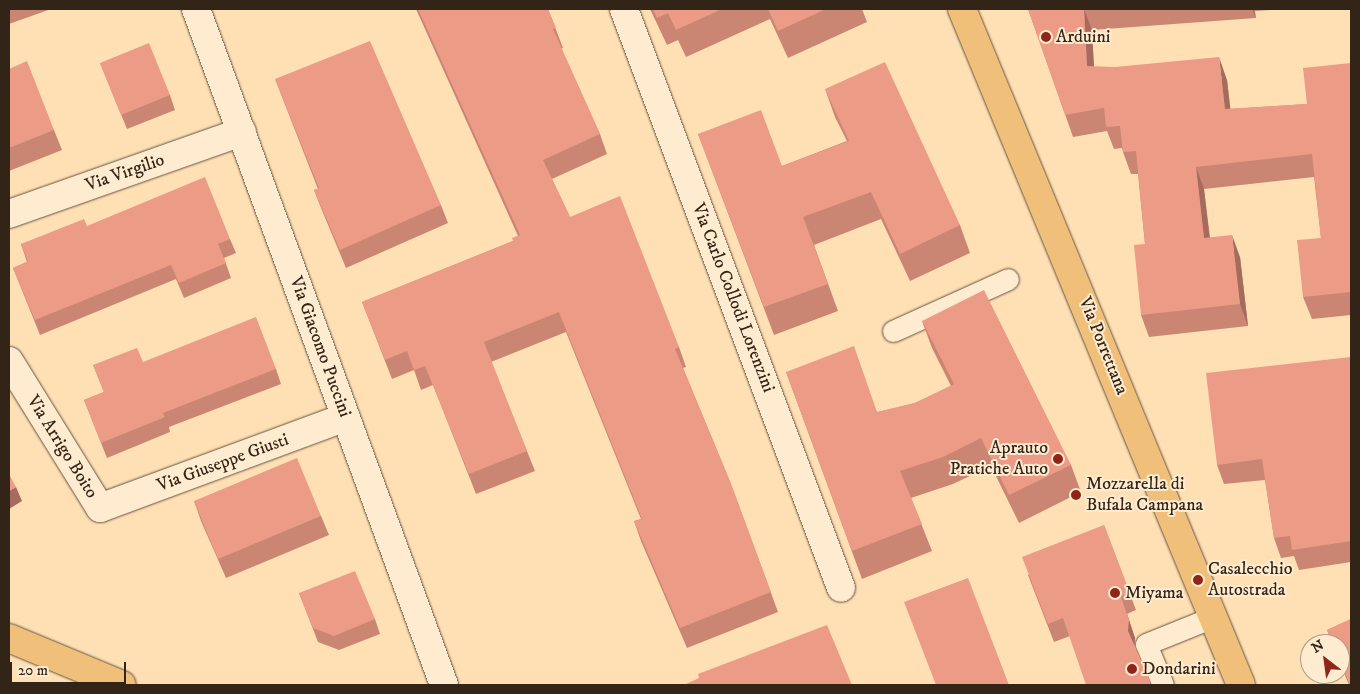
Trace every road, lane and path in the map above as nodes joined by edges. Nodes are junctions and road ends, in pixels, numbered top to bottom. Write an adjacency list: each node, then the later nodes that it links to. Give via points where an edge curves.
1 (196, 9): 4 (street, Via Giacomo Puccini)
2 (624, 9): 11 (street, Via Carlo Collodi Lorenzini)
3 (962, 9): 12 (main road, Via Porrettana)
4 (242, 132): 5 (street, Via Virgilio); 9 (street, Via Giacomo Puccini)
5 (9, 214)
6 (1008, 279): 7 (lane)
7 (893, 331)
8 (9, 361): 10 (street, Via Arrigo Boito)
9 (346, 417): 10 (street, Via Giuseppe Giusti); 15 (street, Via Giacomo Puccini)
10 (100, 508)
11 (841, 588)
12 (1213, 617): 16 (lane, via 1146,644); 17 (main road, Via Porrettana)
13 (9, 638): 14 (main road)
14 (122, 685)
15 (444, 685)
16 (1163, 685)
17 (1241, 685)

